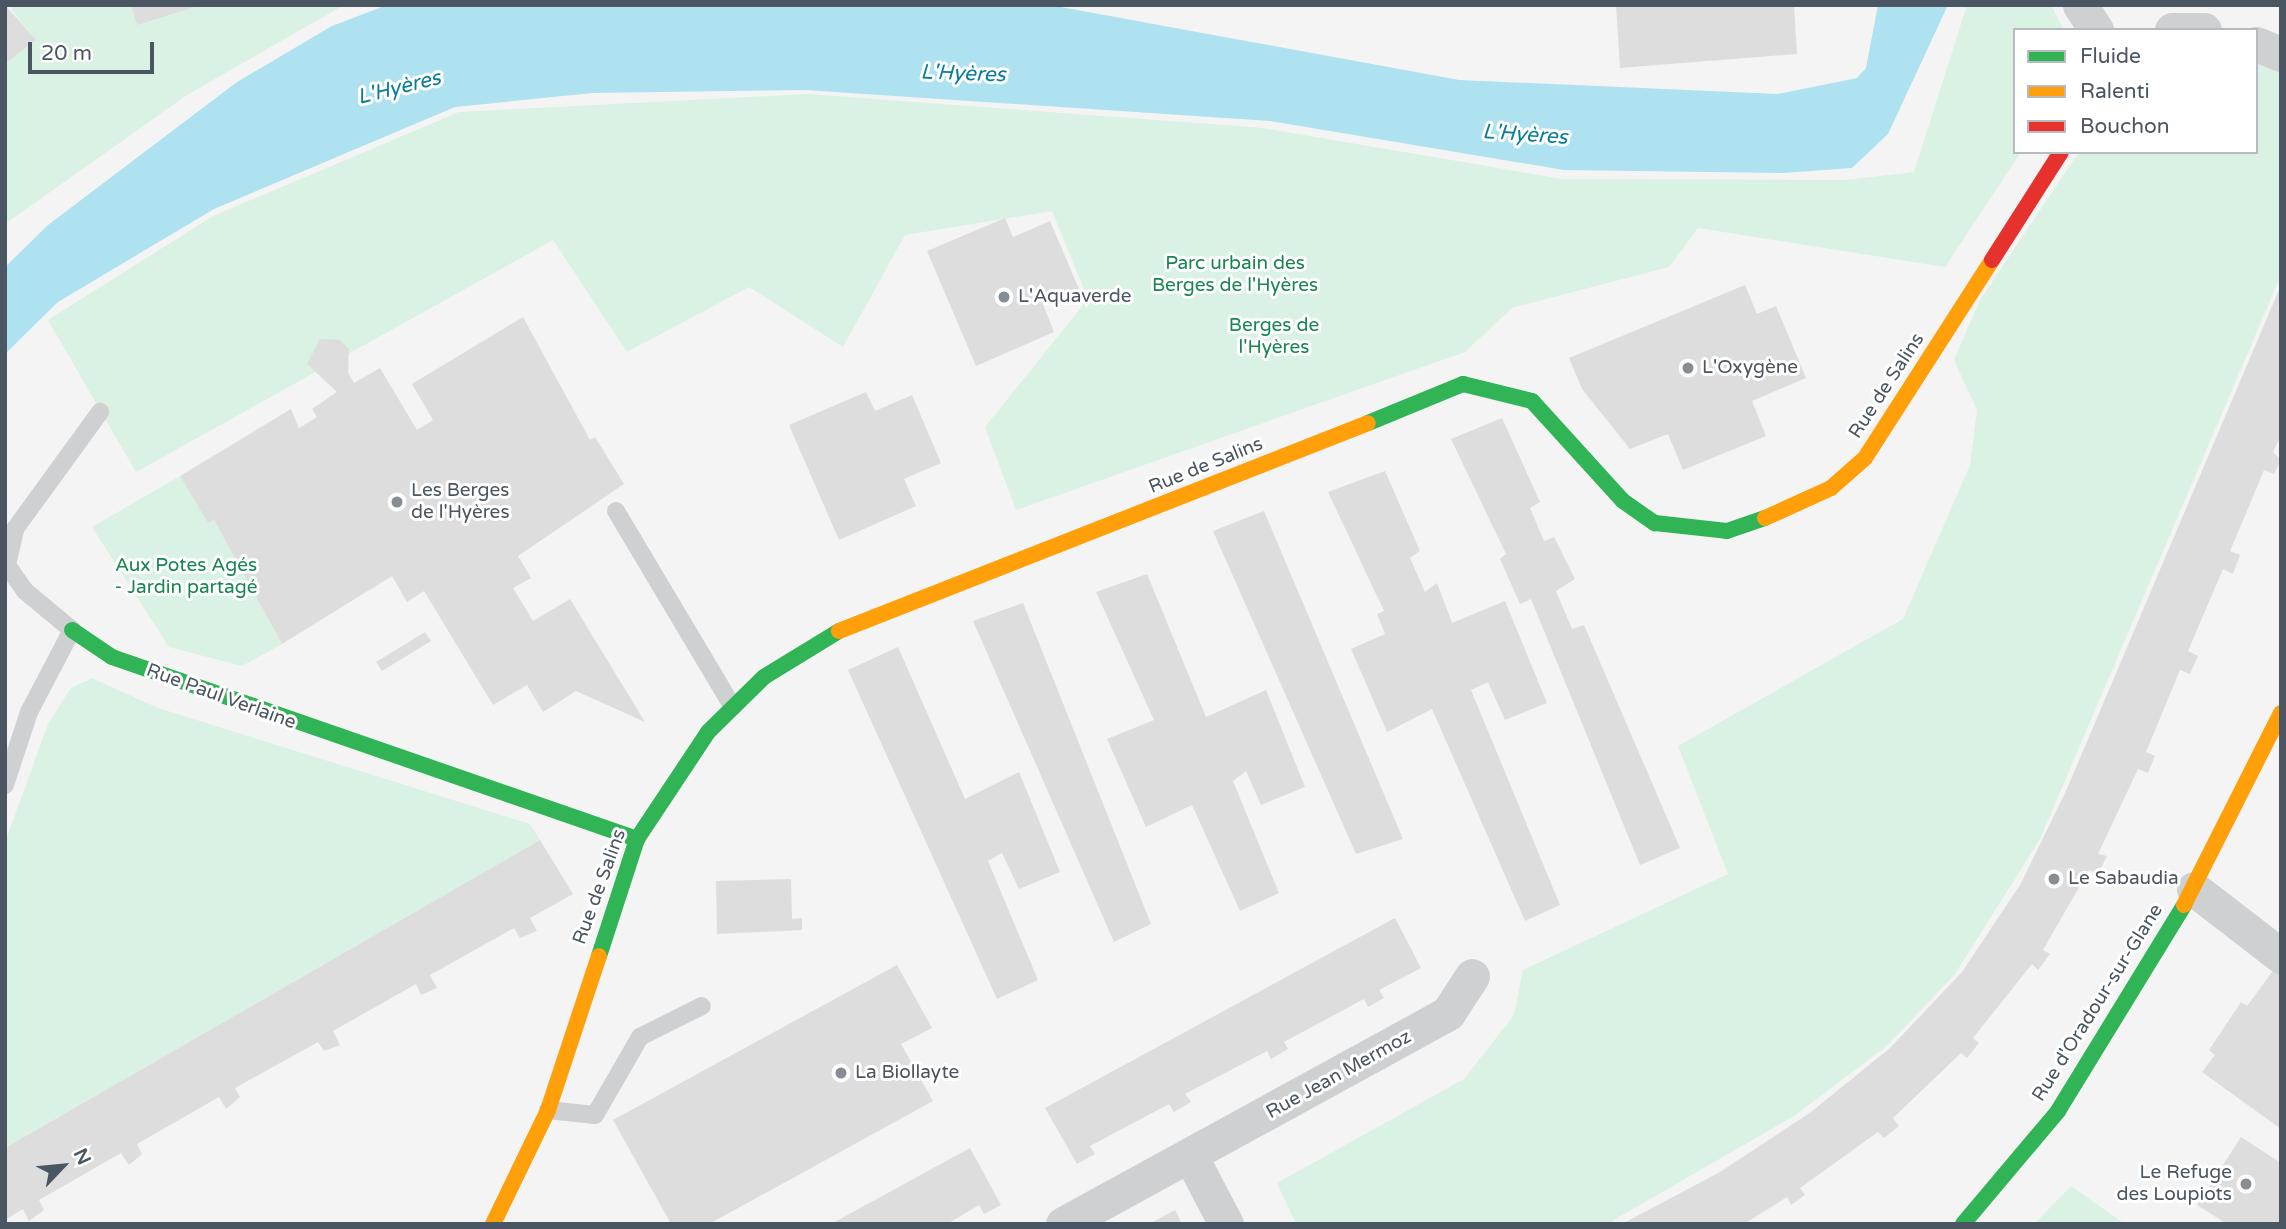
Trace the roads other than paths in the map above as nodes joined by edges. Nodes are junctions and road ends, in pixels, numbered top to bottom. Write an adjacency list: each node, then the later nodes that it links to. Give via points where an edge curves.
1 (2080, 5): 2 (street)
2 (2095, 28)
3 (2258, 45): 4 (street)
4 (2281, 54)
5 (2060, 154): 10 (street, Rue de Salins, via 1866,458 1831,488 1786,511 1727,531 1655,523 1623,502 1532,401 1462,384 1123,523 1016,556 858,619 764,677)
6 (100, 412): 8 (lane, Rue Paul Verlaine, via 15,529)
7 (616, 511): 10 (lane)
8 (6, 565): 9 (lane, Rue Paul Verlaine, via 25,591)
9 (72, 630): 12 (lane, via 29,712); 13 (street, Rue Paul Verlaine, via 111,657)
10 (733, 707): 13 (street, Rue de Salins, via 701,741)
11 (2281, 713): 14 (street, Rue d'Oradour-sur-Glane)
12 (5, 785)
13 (637, 839): 18 (street, Rue de Salins)
14 (2194, 889): 15 (street); 23 (street, Rue d'Oradour-sur-Glane, via 2058,1111)
15 (2281, 956)
16 (1472, 976): 19 (street, Rue Jean Mermoz, via 1448,1013)
17 (702, 1006): 18 (lane, via 640,1037 596,1115)
18 (548, 1110): 20 (street, Rue de Salins)
19 (1191, 1157): 21 (street, Rue Jean Mermoz); 22 (street)
20 (493, 1224)
21 (1063, 1224)
22 (1226, 1224)
23 (1963, 1224)

